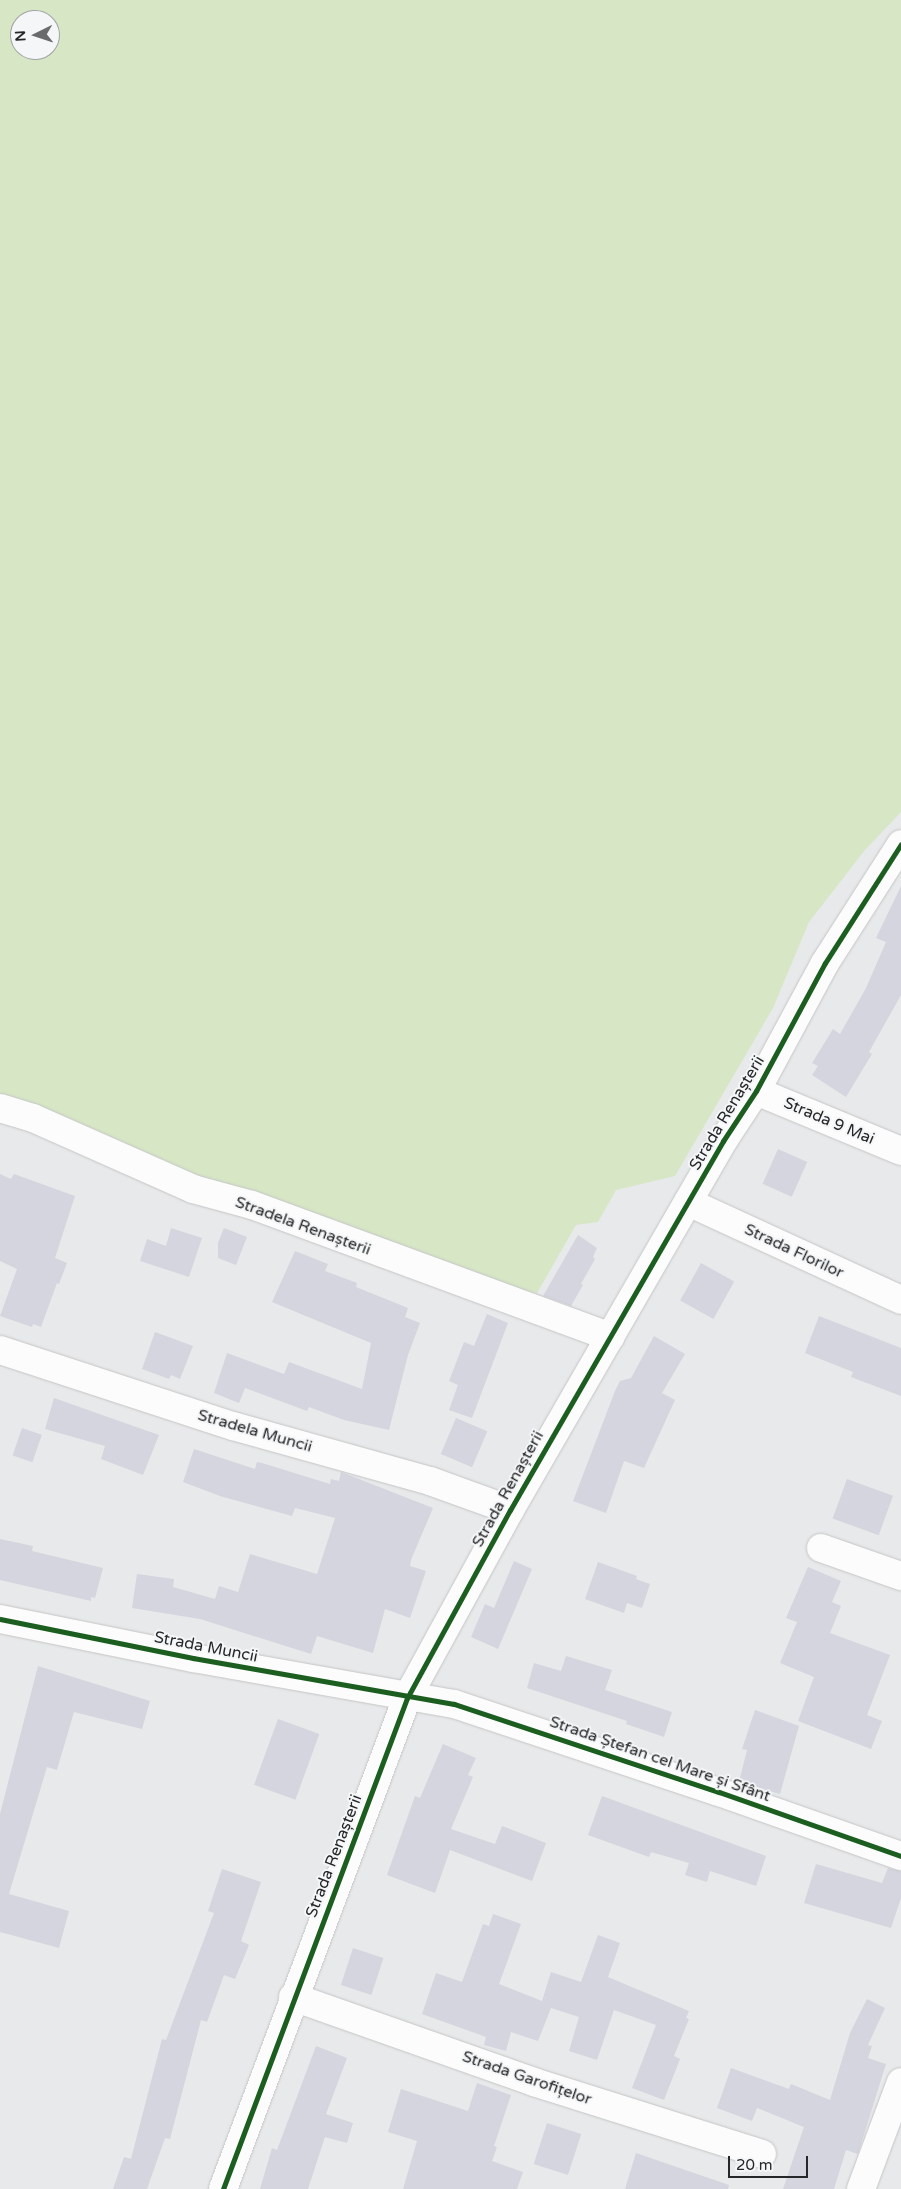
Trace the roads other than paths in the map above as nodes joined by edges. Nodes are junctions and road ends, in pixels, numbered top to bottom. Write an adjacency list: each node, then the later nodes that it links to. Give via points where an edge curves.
1 (901, 844): 2 (street, Strada Renașterii, via 825,963)
2 (756, 1091): 4 (street, Strada 9 Mai); 5 (street, Strada Renașterii)
3 (0, 1108): 7 (street, Stradela Renașterii, via 33,1118 193,1189 252,1205)
4 (901, 1151)
5 (688, 1202): 6 (street, Strada Florilor); 7 (street, Strada Renașterii)
6 (901, 1300)
7 (610, 1337): 9 (street, Strada Renașterii)
8 (0, 1350): 9 (street, Stradela Muncii, via 232,1426 430,1481)
9 (510, 1510): 13 (street, Strada Renașterii)
10 (821, 1548): 11 (street)
11 (901, 1576)
12 (0, 1619): 13 (street, Strada Muncii)
13 (408, 1698): 14 (street, Strada Ștefan cel Mare și Sfânt, via 454,1704); 15 (street, Strada Renașterii)
14 (901, 1856)
15 (293, 1997): 17 (street, Strada Garofițelor, via 534,2082); 18 (street, Strada Renașterii)
16 (901, 2082): 19 (street)
17 (762, 2154)
18 (223, 2189)
19 (861, 2189)

